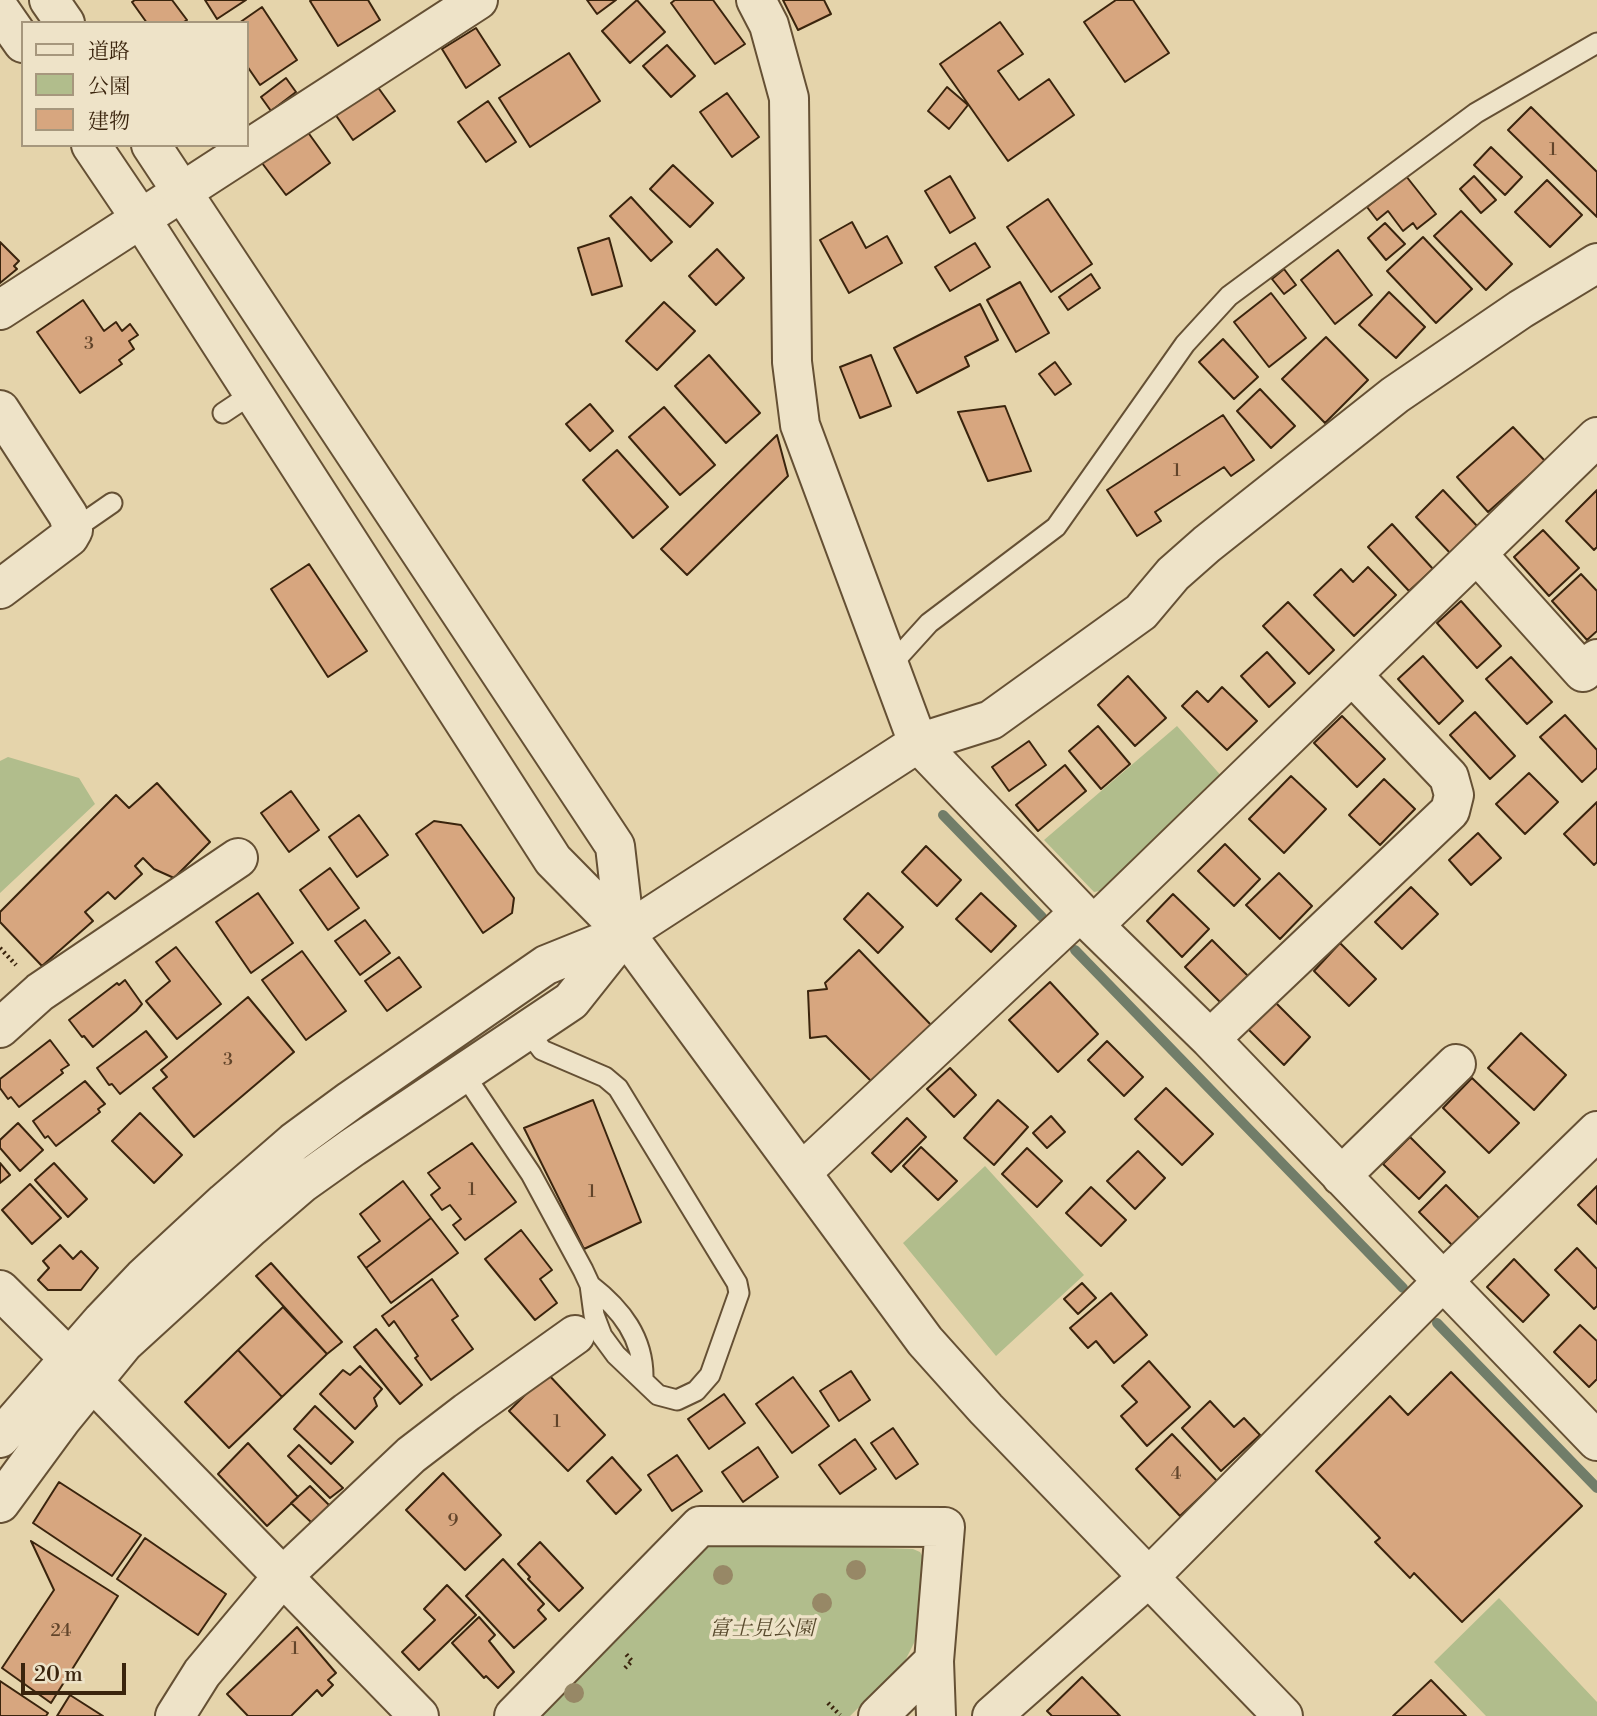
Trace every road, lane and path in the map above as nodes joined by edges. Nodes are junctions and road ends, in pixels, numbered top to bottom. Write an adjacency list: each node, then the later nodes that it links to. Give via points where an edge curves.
1 (49, 0): 5 (street)
2 (478, 0): 10 (street)
3 (756, 0): 21 (street, via 769,25 789,98 792,362 800,425)
4 (0, 10): 6 (street)
5 (64, 21)
6 (21, 40)
7 (1597, 43): 21 (lane, via 1476,113 1229,296 1185,344 1056,527 929,623)
8 (92, 147): 11 (street)
9 (152, 147): 10 (street)
10 (184, 192): 11 (street); 26 (street, via 615,846)
11 (141, 219): 13 (street); 26 (street, via 238,403 553,860)
12 (1597, 263): 23 (street, via 1395,395 1207,544 1173,574 1141,612 991,720)
13 (0, 310)
14 (0, 410): 17 (street, via 68,515)
15 (1597, 437): 18 (street)
16 (112, 503): 17 (lane)
17 (73, 530): 19 (street)
18 (1477, 554): 20 (street, via 1583,672); 22 (street)
19 (0, 589)
20 (1597, 659)
21 (890, 666): 23 (street)
22 (1353, 676): 25 (street); 29 (street, via 1449,777 1454,795 1450,811)
23 (918, 743): 25 (street); 26 (street)
24 (237, 858): 27 (street, via 40,992)
25 (1087, 919): 29 (street); 33 (street)
26 (625, 933): 28 (street, via 571,1001); 33 (street); 39 (street, via 545,965 294,1142 143,1278)
27 (0, 1028)
28 (527, 1031): 31 (street); 40 (lane, via 542,1050 605,1077 618,1088 737,1283 739,1293 710,1375 696,1391 677,1401 658,1395)
29 (1210, 1039): 34 (street)
30 (1456, 1064): 34 (street)
31 (464, 1074): 36 (lane, via 531,1174); 39 (street, via 301,1184 124,1343)
32 (1597, 1131): 35 (street)
33 (802, 1172): 45 (street, via 925,1341)
34 (1341, 1176): 35 (street)
35 (1443, 1281): 42 (street); 45 (street)
36 (590, 1284): 40 (lane, via 632,1330); 40 (lane, via 602,1336)
37 (0, 1290): 39 (street)
38 (575, 1335): 44 (street, via 411,1455)
39 (80, 1370): 41 (street); 43 (street); 44 (street)
40 (643, 1379)
41 (0, 1438)
42 (1597, 1441)
43 (0, 1503)
44 (283, 1576): 48 (street, via 202,1673); 49 (street)
45 (1148, 1578): 54 (street); 55 (street)
46 (934, 1661): 50 (street, via 945,1527 700,1526); 52 (street); 53 (street)
47 (828, 1703): 51 (path)
48 (175, 1716)
49 (419, 1716)
50 (514, 1716)
51 (841, 1716)
52 (877, 1716)
53 (936, 1716)
54 (992, 1716)
55 (1283, 1716)

